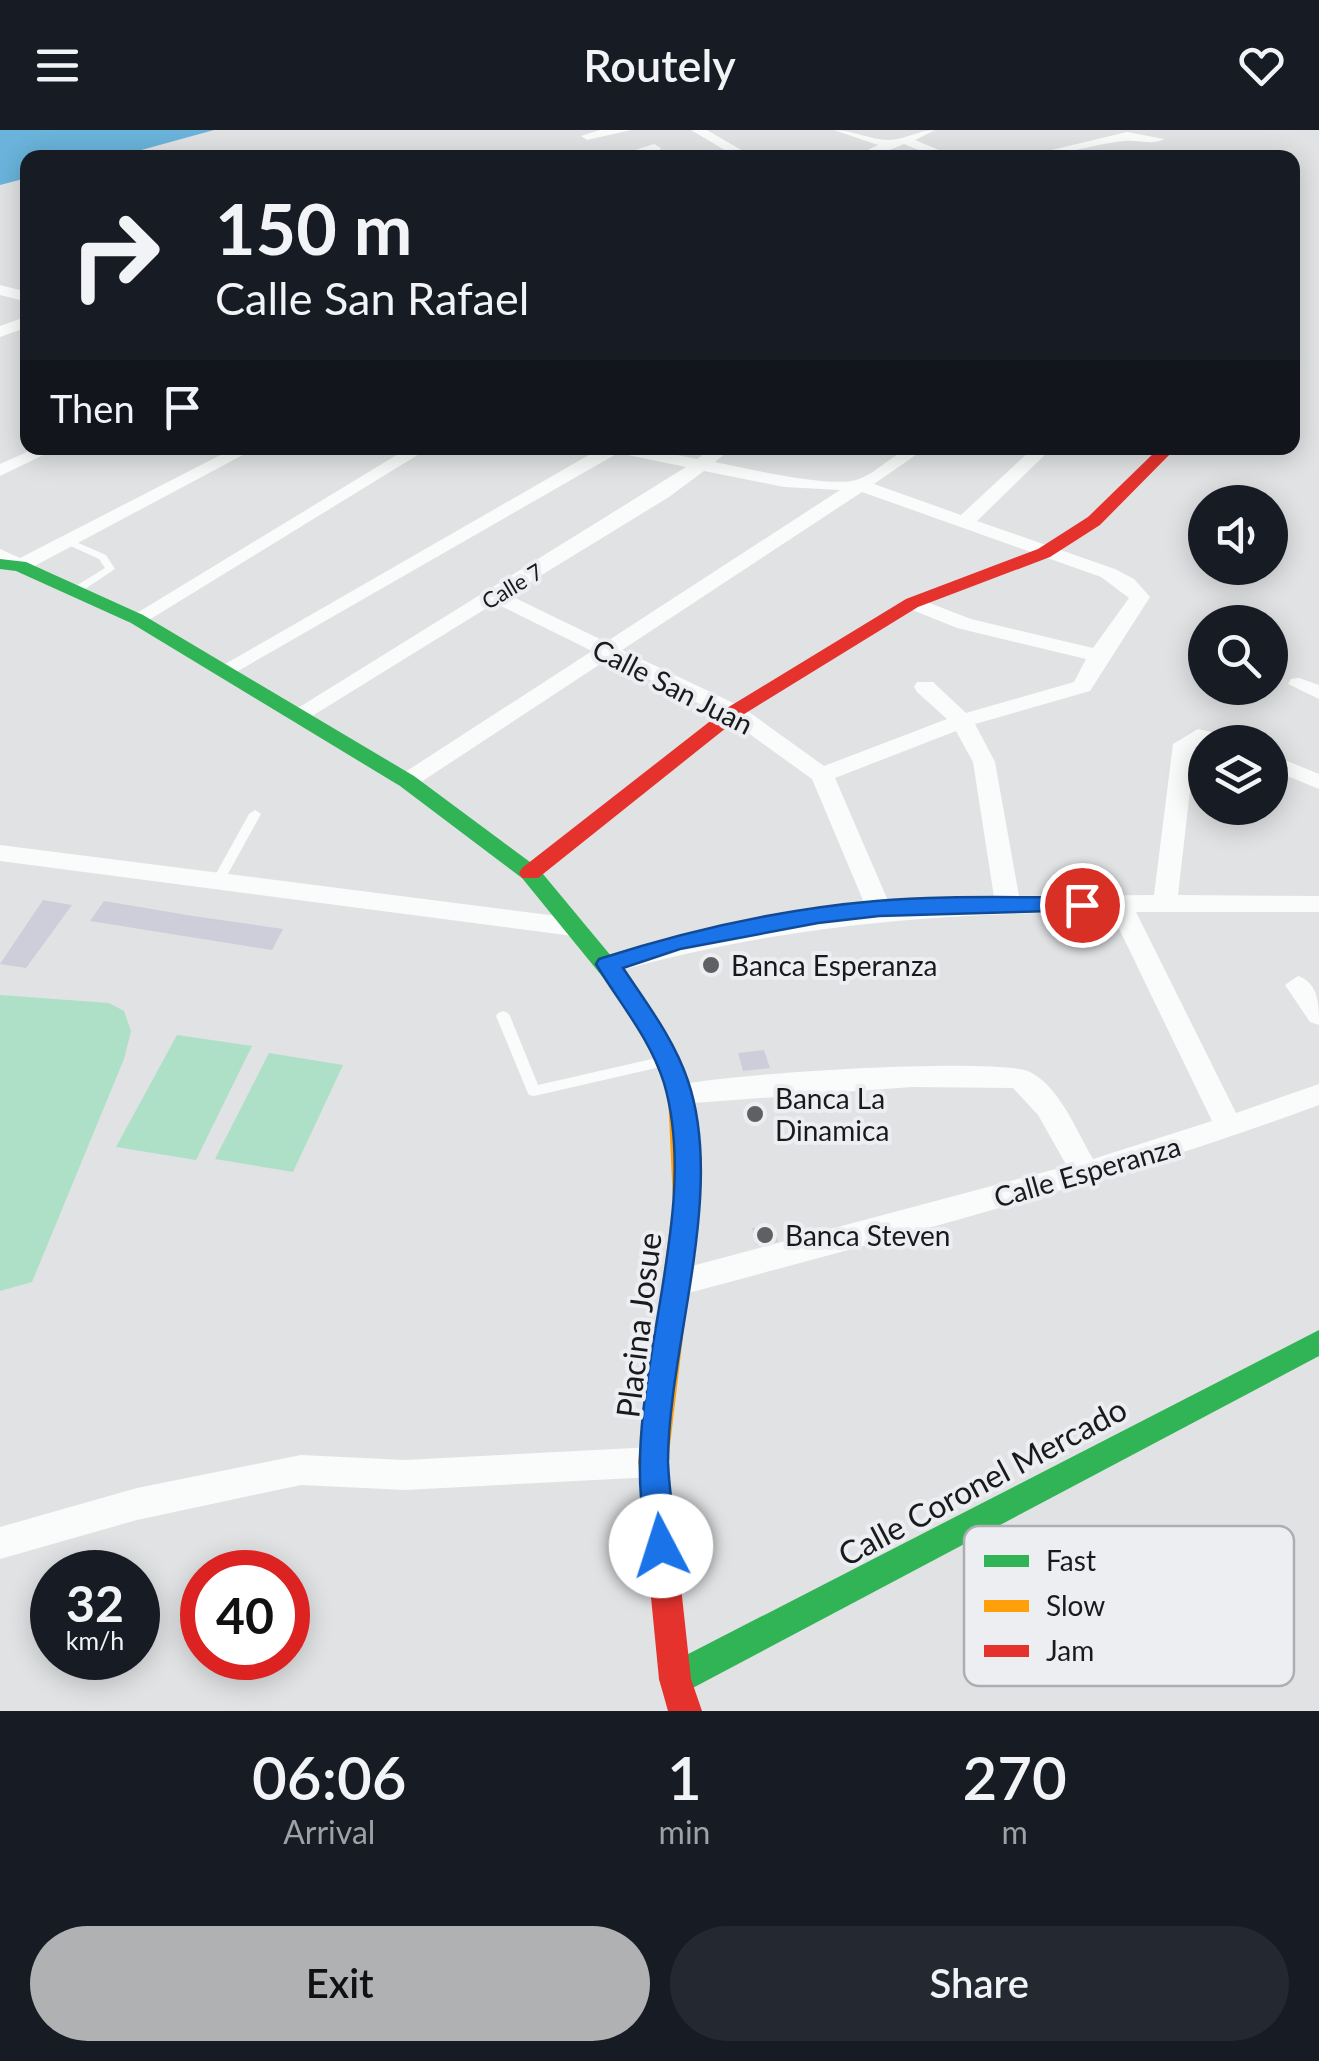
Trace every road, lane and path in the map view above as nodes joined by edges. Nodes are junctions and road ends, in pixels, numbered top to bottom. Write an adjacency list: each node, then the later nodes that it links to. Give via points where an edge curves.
1 (626, 130): 5 (street)
2 (697, 130): 10 (street)
3 (840, 130): 7 (street)
4 (929, 130): 7 (street)
5 (587, 136)
6 (1158, 139): 13 (street, via 1126,136)
7 (898, 142): 11 (street); 12 (street)
8 (654, 148): 9 (street)
9 (646, 150)
10 (734, 150)
11 (878, 150)
12 (925, 150)
13 (1061, 150)
14 (31, 455): 24 (street)
15 (232, 455): 27 (street)
16 (408, 455): 33 (street)
17 (604, 455): 36 (street)
18 (648, 455): 23 (street)
19 (713, 455): 23 (street, Calle 7)
20 (907, 455): 25 (street)
21 (1036, 455): 26 (street)
22 (1161, 455): 28 (street, via 1094,522)
23 (698, 466): 25 (street, via 784,482); 31 (street, Calle 7)
24 (3, 467)
25 (861, 486): 26 (street); 34 (street)
26 (966, 522): 28 (street)
27 (66, 541): 29 (street); 30 (lane, via 102,557 110,568)
28 (1044, 553): 32 (street); 35 (street, via 1128,582 1140,597)
29 (7, 561): 30 (street, Placina Josue)
30 (75, 591): 33 (street, Placina Josue)
31 (496, 596): 34 (street, Calle San Juan); 39 (street, Calle 7)
32 (912, 603): 35 (street, via 964,624); 38 (street)
33 (137, 619): 36 (street, Placina Josue)
34 (606, 651): 38 (street, Calle San Juan); 44 (street)
35 (1098, 656): 40 (street, via 1082,686)
36 (224, 671): 39 (street, Placina Josue)
37 (925, 687): 40 (street)
38 (734, 712): 43 (street, Calle San Juan); 48 (street)
39 (296, 716): 44 (street, Placina Josue)
40 (962, 721): 43 (street); 53 (street, via 984,762)
41 (1188, 742): 52 (street)
42 (1288, 769): 45 (street)
43 (822, 775): 54 (street)
44 (407, 781): 48 (street, Placina Josue)
45 (1319, 782)
46 (255, 814): 49 (lane)
47 (0, 853): 49 (street)
48 (530, 873): 55 (street, Placina Josue)
49 (218, 881): 55 (street)
50 (1319, 904): 52 (street)
51 (1120, 905): 52 (street); 53 (street); 63 (street)
52 (1166, 905)
53 (1008, 906): 54 (street)
54 (879, 908): 56 (street, via 677,942)
55 (573, 927): 56 (street, Placina Josue)
56 (608, 964): 60 (street, Placina Josue)
57 (1298, 985): 58 (street)
58 (1319, 1015)
59 (503, 1016): 60 (lane, via 534,1091)
60 (667, 1060): 61 (street, Placina Josue)
61 (680, 1094): 64 (street, via 1016,1077 1034,1089); 65 (street, Placina Josue, via 686,1203)
62 (1319, 1094): 63 (street, Calle Esperanza)
63 (1229, 1128): 64 (street, Calle Esperanza)
64 (1086, 1173): 65 (street, Calle Esperanza)
65 (677, 1282): 67 (street, Placina Josue)
66 (1319, 1342): 68 (street, Calle Coronel Mercado)
67 (653, 1462): 70 (street, via 406,1475 301,1470 137,1504); 71 (street, Placina Josue)
68 (966, 1526)
69 (964, 1527): 71 (street, Calle Coronel Mercado)
70 (0, 1543)
71 (675, 1678): 72 (street, Placina Josue)
72 (685, 1711)

